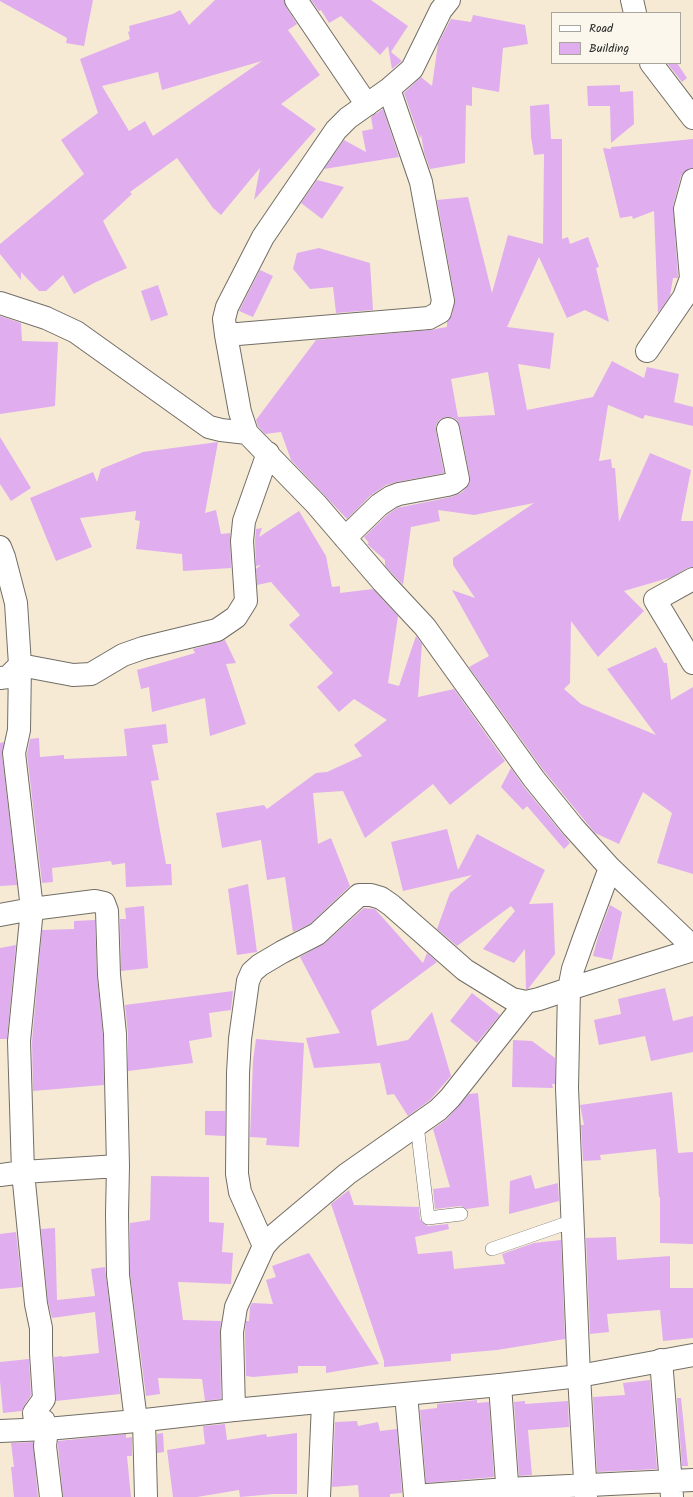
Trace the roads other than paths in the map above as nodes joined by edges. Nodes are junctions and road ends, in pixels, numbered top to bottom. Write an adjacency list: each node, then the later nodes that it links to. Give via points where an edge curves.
1 (296, 0): 7 (street)
2 (449, 0): 6 (street, via 441,10 412,69)
3 (632, 0): 4 (street)
4 (635, 12)
5 (652, 64): 8 (street)
6 (389, 89): 7 (street); 11 (street, via 421,182 443,301 440,312 429,318)
7 (367, 104): 11 (street, via 336,130 263,237 227,307 224,319)
8 (693, 118)
9 (693, 180): 12 (street, via 685,209 691,278 684,297)
10 (0, 303): 14 (street, via 46,318 76,332 209,427)
11 (226, 335): 14 (street, via 240,412)
12 (647, 351)
13 (448, 429): 16 (street, via 458,479 447,485 399,494 385,500)
14 (247, 433): 15 (street)
15 (268, 453): 16 (street); 20 (street, via 244,521 242,541 246,601 236,617 217,630 123,655 91,674 73,675)
16 (345, 538): 22 (street, via 425,627 534,779)
17 (0, 548): 20 (street, via 16,603)
18 (693, 579): 19 (street, via 655,600)
19 (693, 663)
20 (20, 665): 21 (street, via 8,677); 23 (street, via 20,730 14,753)
21 (0, 678)
22 (610, 868): 25 (street); 27 (street, via 580,950)
23 (32, 909): 24 (street); 30 (street, via 95,901 104,903 107,911 115,1034); 31 (street, via 19,1041)
24 (0, 915)
25 (693, 947)
26 (693, 950): 27 (street)
27 (569, 989): 28 (street); 34 (street, via 567,1088)
28 (526, 1002): 29 (street, via 450,1098); 35 (street, via 512,999 465,970 391,905 371,895 359,895 316,934 252,972 248,981 239,1051 237,1174 240,1192)
29 (417, 1125): 33 (lane, via 428,1218); 35 (street, via 347,1174)
30 (118, 1166): 31 (street); 44 (street, via 118,1275)
31 (24, 1172): 32 (street); 45 (street, via 36,1304 41,1328 44,1399 34,1413 35,1421 44,1421)
32 (0, 1175)
33 (461, 1214)
34 (573, 1221): 36 (lane); 39 (street)
35 (264, 1246): 43 (street, via 236,1307 232,1332)
36 (492, 1249)
37 (693, 1355): 38 (street)
38 (661, 1360): 39 (street); 48 (street)
39 (579, 1376): 40 (street); 49 (street)
40 (500, 1385): 41 (street); 50 (street)
41 (406, 1394): 42 (street); 51 (street)
42 (323, 1402): 43 (street); 54 (street)
43 (234, 1410): 44 (street)
44 (140, 1421): 45 (street); 53 (street)
45 (47, 1429): 46 (street); 52 (street, via 45,1446)
46 (0, 1430)
47 (693, 1480): 48 (street)
48 (671, 1489): 49 (street)
49 (586, 1491): 50 (street)
50 (508, 1493): 51 (street)
51 (415, 1496)
52 (51, 1497)
53 (146, 1497)
54 (319, 1497)

